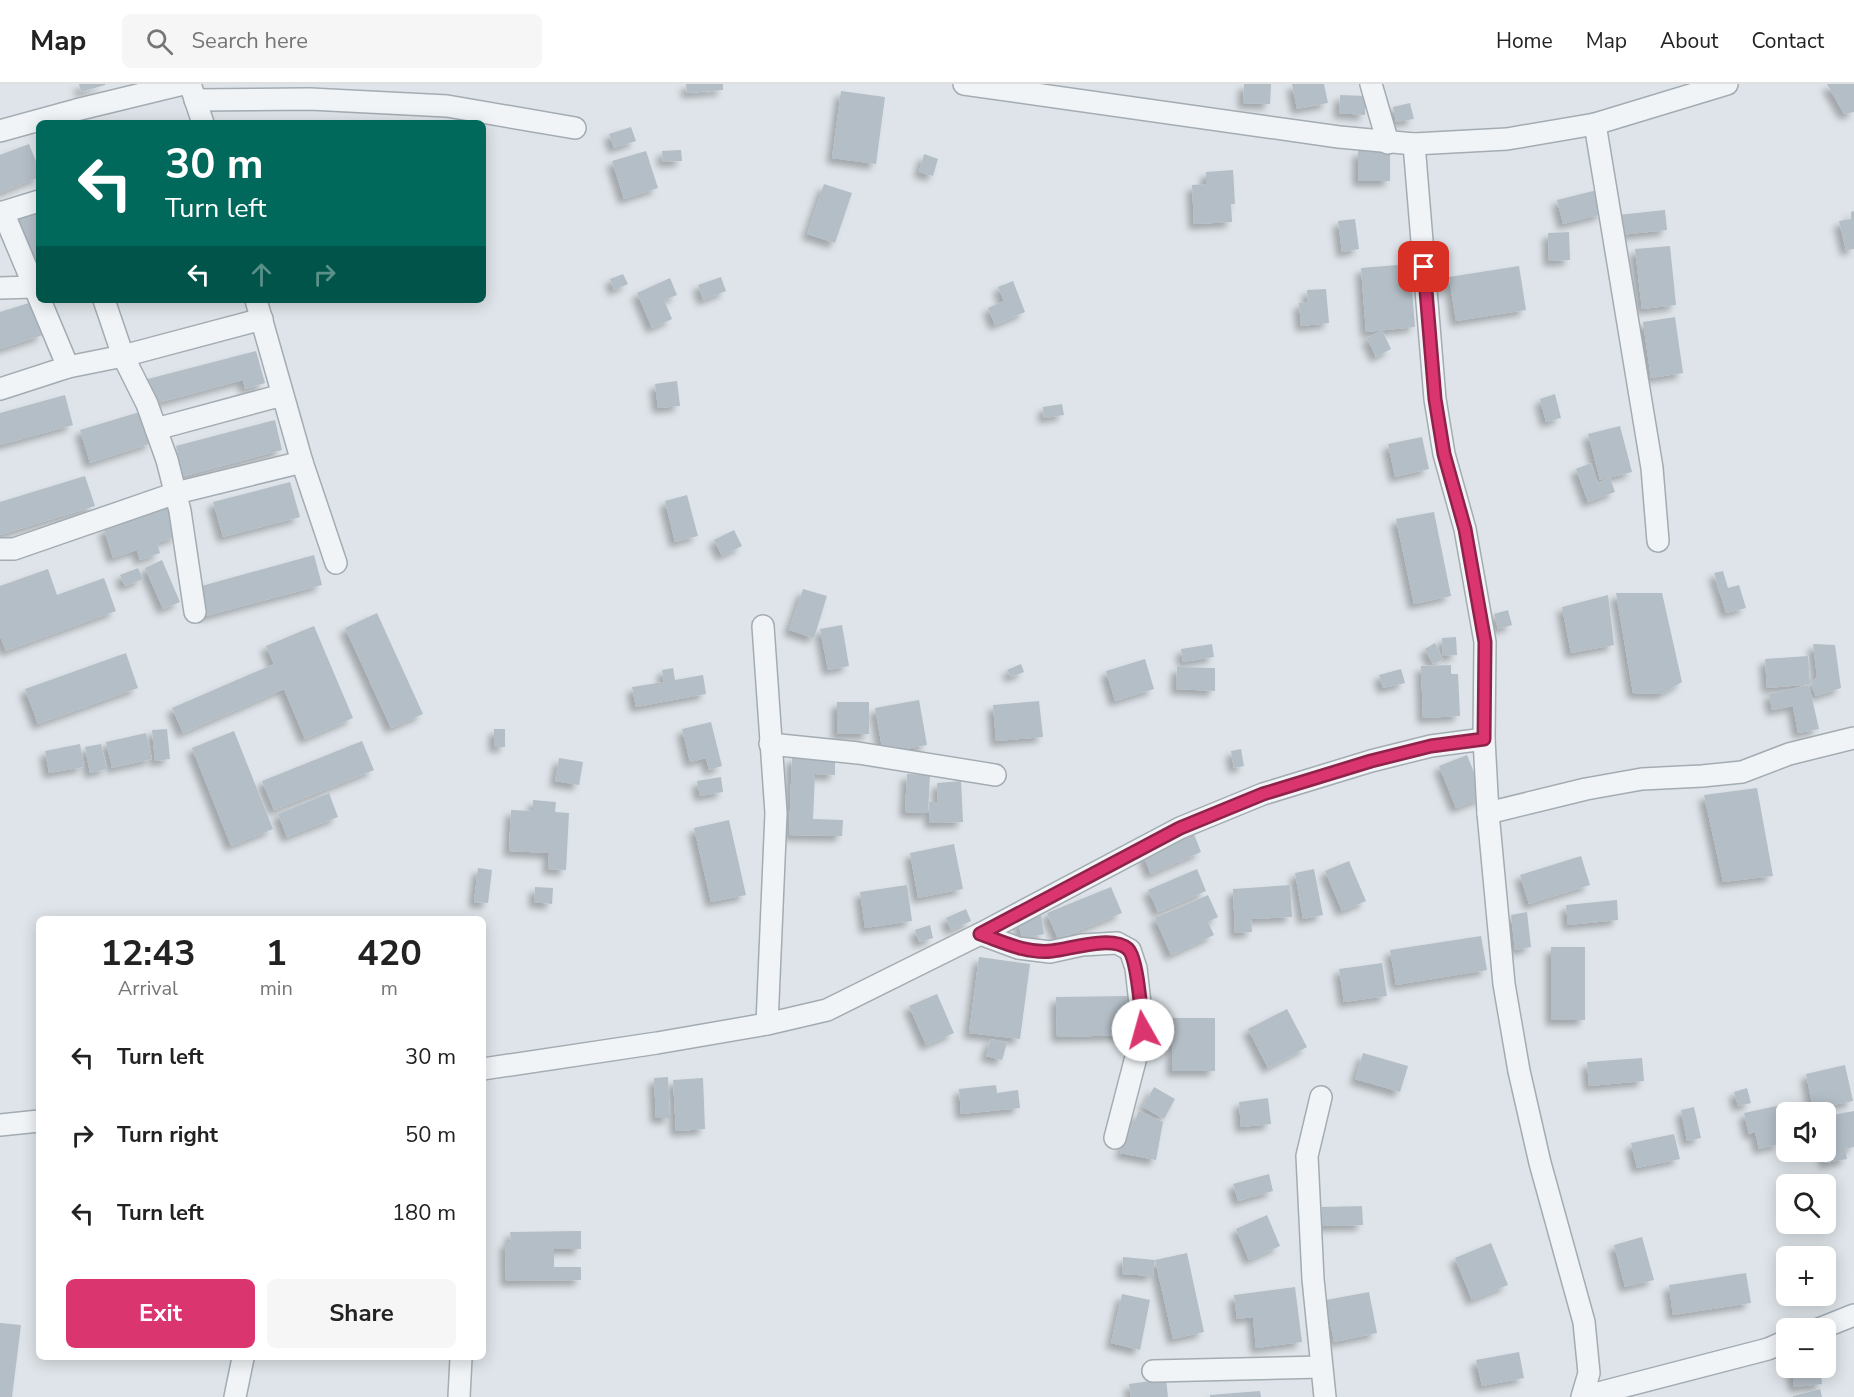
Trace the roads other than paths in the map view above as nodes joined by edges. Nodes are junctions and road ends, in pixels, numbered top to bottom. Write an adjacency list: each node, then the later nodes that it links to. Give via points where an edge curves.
1 (964, 84): 12 (street)
2 (1371, 84): 12 (street)
3 (1727, 84): 4 (street)
4 (1702, 88): 9 (street)
5 (189, 89): 6 (street); 7 (street); 10 (street, via 447,106)
6 (50, 120)
7 (202, 120)
8 (36, 123): 11 (street)
9 (1595, 124): 13 (street, via 1507,139); 29 (street, via 1652,468)
10 (575, 128)
11 (0, 131)
12 (1388, 143): 13 (street)
13 (1414, 144): 35 (street, via 1435,399 1444,454 1465,529 1485,642)
14 (36, 202): 15 (street)
15 (1, 213): 16 (street)
16 (33, 287): 17 (street); 18 (street)
17 (0, 288)
18 (36, 294)
19 (40, 303): 23 (street)
20 (105, 303): 22 (street)
21 (259, 310): 22 (street); 25 (street)
22 (123, 356): 23 (street); 26 (street)
23 (68, 367): 24 (street)
24 (0, 389)
25 (282, 395): 26 (street); 27 (street)
26 (156, 429): 28 (street)
27 (302, 462): 28 (street); 31 (street)
28 (176, 493): 30 (street, via 14,549); 32 (street)
29 (1658, 541)
30 (0, 549)
31 (336, 563)
32 (195, 612)
33 (763, 626): 36 (street)
34 (1854, 738): 38 (street, via 1789,754 1742,772 1642,779)
35 (1484, 739): 38 (street); 39 (street, via 1431,746 1263,794 1180,828)
36 (770, 744): 37 (street, via 858,753); 40 (street, via 776,813)
37 (995, 775)
38 (1488, 813): 56 (street, via 1504,984 1519,1071 1584,1322 1589,1372)
39 (980, 934): 40 (street, via 827,1010); 45 (street, via 1018,948 1050,952 1118,943 1130,950 1136,968 1143,1030)
40 (767, 1024): 41 (street)
41 (486, 1069)
42 (1321, 1097): 51 (street, via 1307,1156)
43 (36, 1121): 44 (street)
44 (0, 1125)
45 (1115, 1138)
46 (1854, 1315): 47 (street)
47 (1836, 1322)
48 (1776, 1345): 56 (street)
49 (243, 1360): 53 (street)
50 (461, 1360): 54 (street)
51 (1321, 1367): 52 (street); 55 (street)
52 (1153, 1371)
53 (235, 1397)
54 (459, 1397)
55 (1325, 1397)
56 (1582, 1397)

